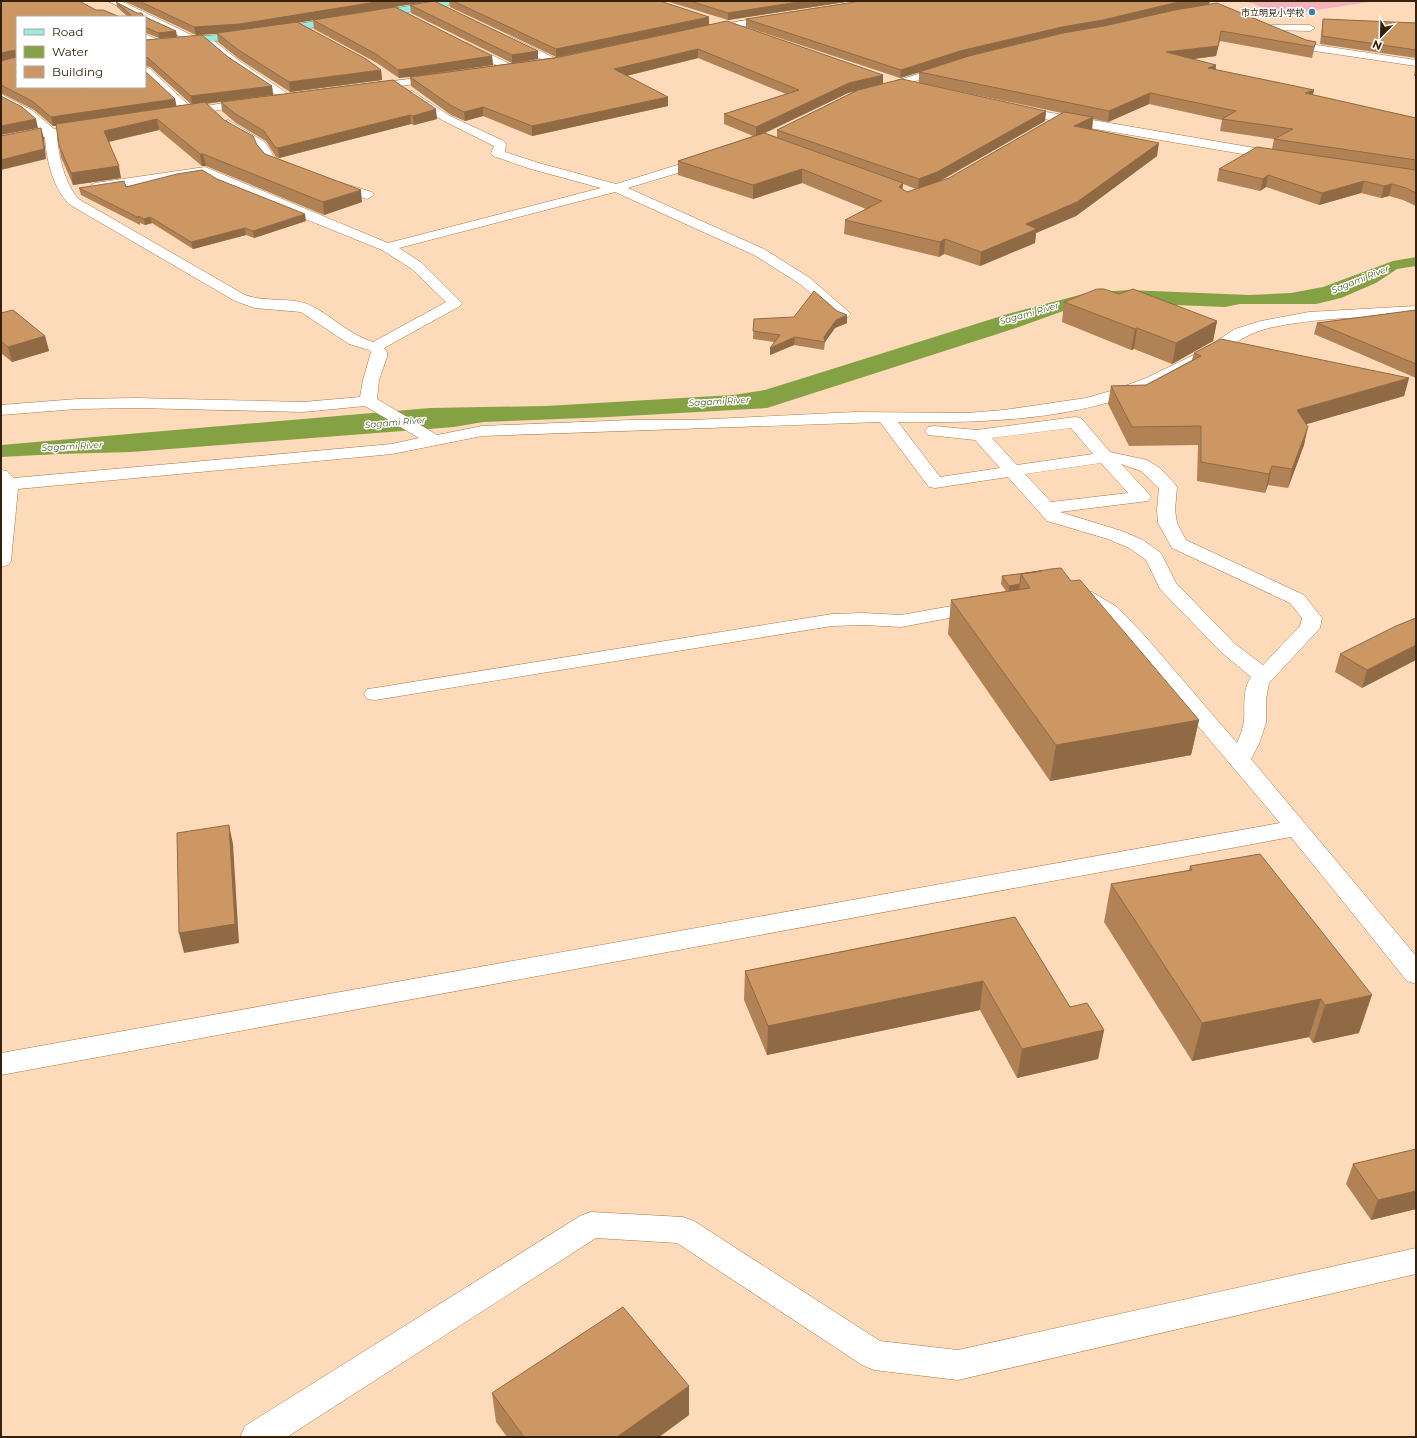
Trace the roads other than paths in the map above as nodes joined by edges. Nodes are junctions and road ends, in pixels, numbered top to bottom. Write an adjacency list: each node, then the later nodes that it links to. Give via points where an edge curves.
1 (113, 1): 17 (street)
2 (458, 1): 3 (main road)
3 (436, 5): 4 (main road); 5 (street)
4 (397, 11): 7 (street); 10 (main road)
5 (453, 13)
6 (787, 16): 9 (street)
7 (411, 18)
8 (707, 18): 9 (street)
9 (728, 25): 12 (street); 13 (street)
10 (300, 26): 15 (street); 17 (main road, via 241,36)
11 (1310, 28): 21 (street, via 1263,29 1308,47)
12 (699, 32)
13 (750, 32)
14 (501, 36): 23 (street, via 559,61)
15 (320, 37)
16 (146, 38): 19 (street)
17 (200, 39): 19 (main road); 35 (street, via 292,97)
18 (457, 41): 23 (street)
19 (157, 43): 20 (main road)
20 (146, 44)
21 (1416, 62)
22 (957, 65): 30 (street)
23 (510, 68): 24 (street)
24 (492, 70)
25 (146, 71): 37 (street)
26 (385, 75): 29 (street)
27 (455, 76): 29 (street)
28 (877, 76): 30 (street)
29 (397, 84): 31 (street); 48 (street, via 446,118 500,144 497,154)
30 (900, 84): 32 (street); 33 (street)
31 (358, 89)
32 (922, 89)
33 (872, 91)
34 (1, 97): 42 (street, via 29,113)
35 (210, 108): 37 (street); 46 (street, via 231,127 261,145 266,156 272,161)
36 (1009, 108): 39 (street)
37 (189, 111): 38 (street)
38 (168, 114)
39 (1060, 119): 41 (street); 45 (street)
40 (96, 125): 42 (street)
41 (1047, 126)
42 (51, 132): 43 (street); 49 (street, via 50,141)
43 (1, 141)
44 (719, 156): 48 (street)
45 (1291, 158)
46 (299, 172)
47 (320, 180): 50 (street)
48 (616, 188): 51 (street); 53 (street, via 759,252 805,281)
49 (68, 191): 51 (street, via 205,170 231,184); 54 (street, via 71,199 84,208 240,298 255,304 296,306 306,309 354,341)
50 (367, 195)
51 (387, 247): 54 (street, via 417,266 455,303)
52 (1416, 310): 57 (street, via 1309,317 1266,324 1240,332 1204,356 1152,381 1088,403 967,418)
53 (844, 314)
54 (375, 347): 55 (street, via 379,357 371,380)
55 (372, 404): 56 (street, via 303,408 136,403 77,404); 59 (street)
56 (1, 410)
57 (889, 422): 58 (street); 59 (street, via 855,417 482,431); 61 (street, via 935,483)
58 (980, 435): 60 (street, via 1075,422); 61 (street)
59 (430, 438): 62 (street, via 392,449)
60 (1106, 457): 61 (street); 63 (street, via 1142,497); 68 (street, via 1134,460 1154,470 1168,487 1165,516 1168,530 1179,544 1297,599 1312,618 1310,628)
61 (1014, 471): 63 (street)
62 (5, 479): 64 (street)
63 (1047, 508): 68 (street, via 1054,517 1115,535 1145,550 1154,557 1167,585 1228,648)
64 (3, 524): 65 (street)
65 (1, 561)
66 (1053, 594): 70 (street, via 1085,595 1110,610)
67 (1000, 603): 69 (street, via 901,621 832,620)
68 (1264, 676): 70 (street, via 1259,681 1255,699 1255,723 1248,744)
69 (375, 694)
70 (1239, 759): 71 (street)
71 (1296, 828): 72 (street); 73 (street)
72 (1416, 974)
73 (1, 1064)
74 (1416, 1261): 75 (street, via 958,1365 874,1355 683,1230 591,1225)
75 (257, 1437)

